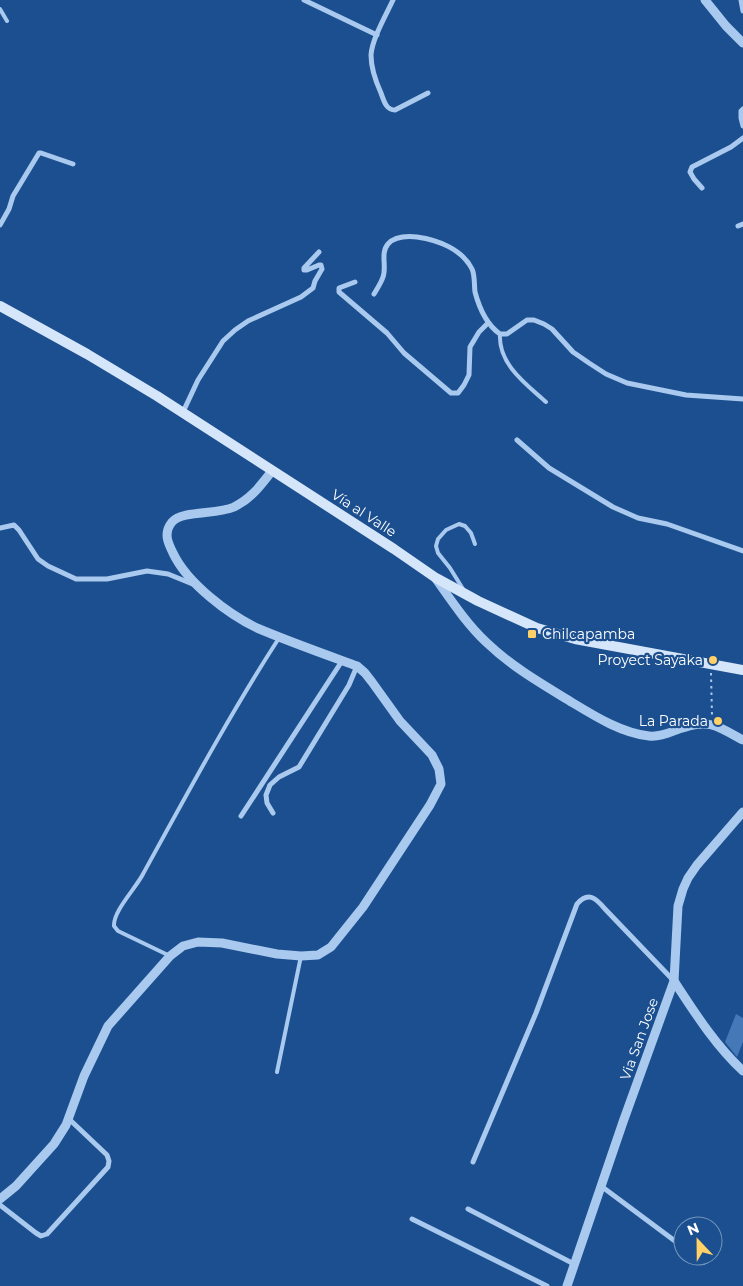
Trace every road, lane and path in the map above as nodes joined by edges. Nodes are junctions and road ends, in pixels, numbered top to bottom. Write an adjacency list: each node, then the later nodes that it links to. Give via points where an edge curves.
1 (304, 0): 8 (street)
2 (393, 0): 8 (street)
3 (705, 0): 9 (street)
4 (741, 0): 6 (street)
5 (0, 9): 7 (lane)
6 (743, 11)
7 (6, 21)
8 (377, 35): 10 (street, via 371,55 376,80 387,107 395,110)
9 (743, 43)
10 (428, 93)
11 (743, 109): 12 (street)
12 (743, 126)
13 (743, 138): 15 (street, via 692,166 690,172)
14 (73, 164): 16 (street, via 39,153)
15 (702, 188)
16 (0, 225)
17 (319, 252): 25 (street, via 304,268 321,266 313,288 301,297 248,321 223,341)
18 (355, 282): 21 (street, via 339,288 339,292 451,393 458,393 464,385 469,375 470,347)
19 (374, 294): 21 (street, via 384,277 384,254 392,240 404,237 441,243 457,252 472,270 476,293)
20 (0, 306): 25 (main road, Vía al Valle)
21 (488, 323): 22 (street)
22 (500, 334): 23 (street, via 507,334 527,320 534,320 552,329 589,364 627,382 686,395); 24 (lane, via 499,343 504,357)
23 (743, 399)
24 (546, 402)
25 (182, 413): 27 (main road, Vía al Valle)
26 (517, 440): 30 (street, via 549,468 613,507)
27 (272, 471): 31 (main road, Vía al Valle); 32 (street, via 252,496 233,508 189,514 173,520 166,530 167,541 176,560)
28 (0, 528): 32 (street, via 14,525 38,559 76,580 147,572 168,574)
29 (475, 544): 33 (lane, via 466,526 459,524 446,530 436,546)
30 (743, 551)
31 (436, 578): 33 (main road, Vía al Valle); 39 (street, via 458,611 513,666 594,716 629,732 651,736 662,736 697,724)
32 (198, 587): 34 (street, via 240,618)
33 (467, 595): 36 (main road, Vía al Valle, via 537,628 575,639)
34 (280, 636): 35 (street); 44 (lane, via 219,735 141,878 116,915 114,926 118,931)
35 (342, 661): 37 (street); 43 (street)
36 (711, 663): 38 (main road, Vía al Valle); 39 (path)
37 (357, 666): 42 (street, via 300,767 270,785 266,795); 45 (street, via 415,739 432,755 442,784 363,907 331,947 318,955)
38 (743, 670)
39 (712, 725): 40 (street)
40 (743, 740)
41 (743, 812): 46 (street, Via San Jose, via 697,865 683,889 678,906)
42 (273, 813)
43 (241, 816)
44 (170, 956): 45 (street, via 183,946 198,942); 49 (street, via 108,1026)
45 (301, 956): 48 (lane)
46 (674, 981): 47 (street, via 707,1030); 50 (street, via 598,900 592,897 581,899); 51 (street, Via San Jose)
47 (743, 1071)
48 (277, 1072)
49 (68, 1119): 52 (street, via 54,1144); 53 (street, via 107,1155 108,1167 47,1234 41,1236)
50 (473, 1162)
51 (601, 1186): 56 (street); 57 (street, Via San Jose)
52 (0, 1199)
53 (0, 1206)
54 (468, 1208): 57 (street)
55 (412, 1219): 59 (street)
56 (673, 1240)
57 (574, 1264): 58 (street, Via San Jose)
58 (570, 1285)
59 (547, 1286)

